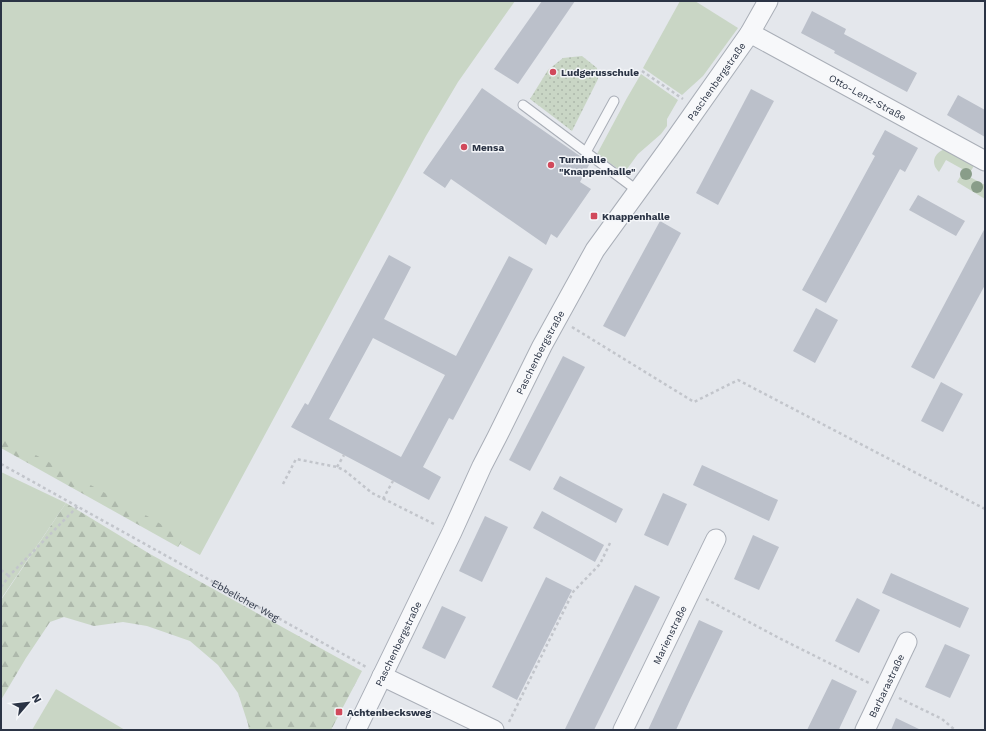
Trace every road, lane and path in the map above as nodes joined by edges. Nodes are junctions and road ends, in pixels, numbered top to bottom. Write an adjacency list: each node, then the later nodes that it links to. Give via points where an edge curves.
1 (768, 1): 2 (street, Paschenbergstraße)
2 (750, 33): 6 (street, Paschenbergstraße); 8 (street, Otto-Lenz-Straße)
3 (642, 71): 6 (path)
4 (614, 101): 7 (lane)
5 (523, 105): 7 (lane)
6 (696, 108): 9 (street, Paschenbergstraße)
7 (586, 152): 9 (lane)
8 (985, 161)
9 (638, 191): 10 (street, Paschenbergstraße, via 595,250)
10 (557, 318): 18 (path, via 694,402 738,380); 19 (street, Paschenbergstraße, via 482,466)
11 (344, 455): 13 (path)
12 (1, 464): 17 (path, Ebbelicher Weg)
13 (338, 466): 15 (path, via 296,459); 16 (path)
14 (393, 481): 16 (path)
15 (283, 484)
16 (383, 499): 19 (path)
17 (78, 506): 23 (path); 27 (path, Ebbelicher Weg)
18 (985, 509)
19 (452, 532): 27 (street, Paschenbergstraße)
20 (716, 539): 25 (street, Marienstraße)
21 (611, 541): 29 (path, via 600,564 574,592)
22 (1, 570): 23 (path)
23 (9, 576): 24 (path)
24 (1, 587)
25 (691, 589): 28 (path, via 779,638); 31 (street, Marienstraße)
26 (907, 642): 28 (street, Barbarastraße)
27 (382, 676): 29 (street); 30 (street, Paschenbergstraße)
28 (884, 691): 32 (street, Barbarastraße); 33 (path, via 942,719)
29 (501, 727)
30 (356, 730)
31 (623, 730)
32 (865, 730)
33 (955, 730)

